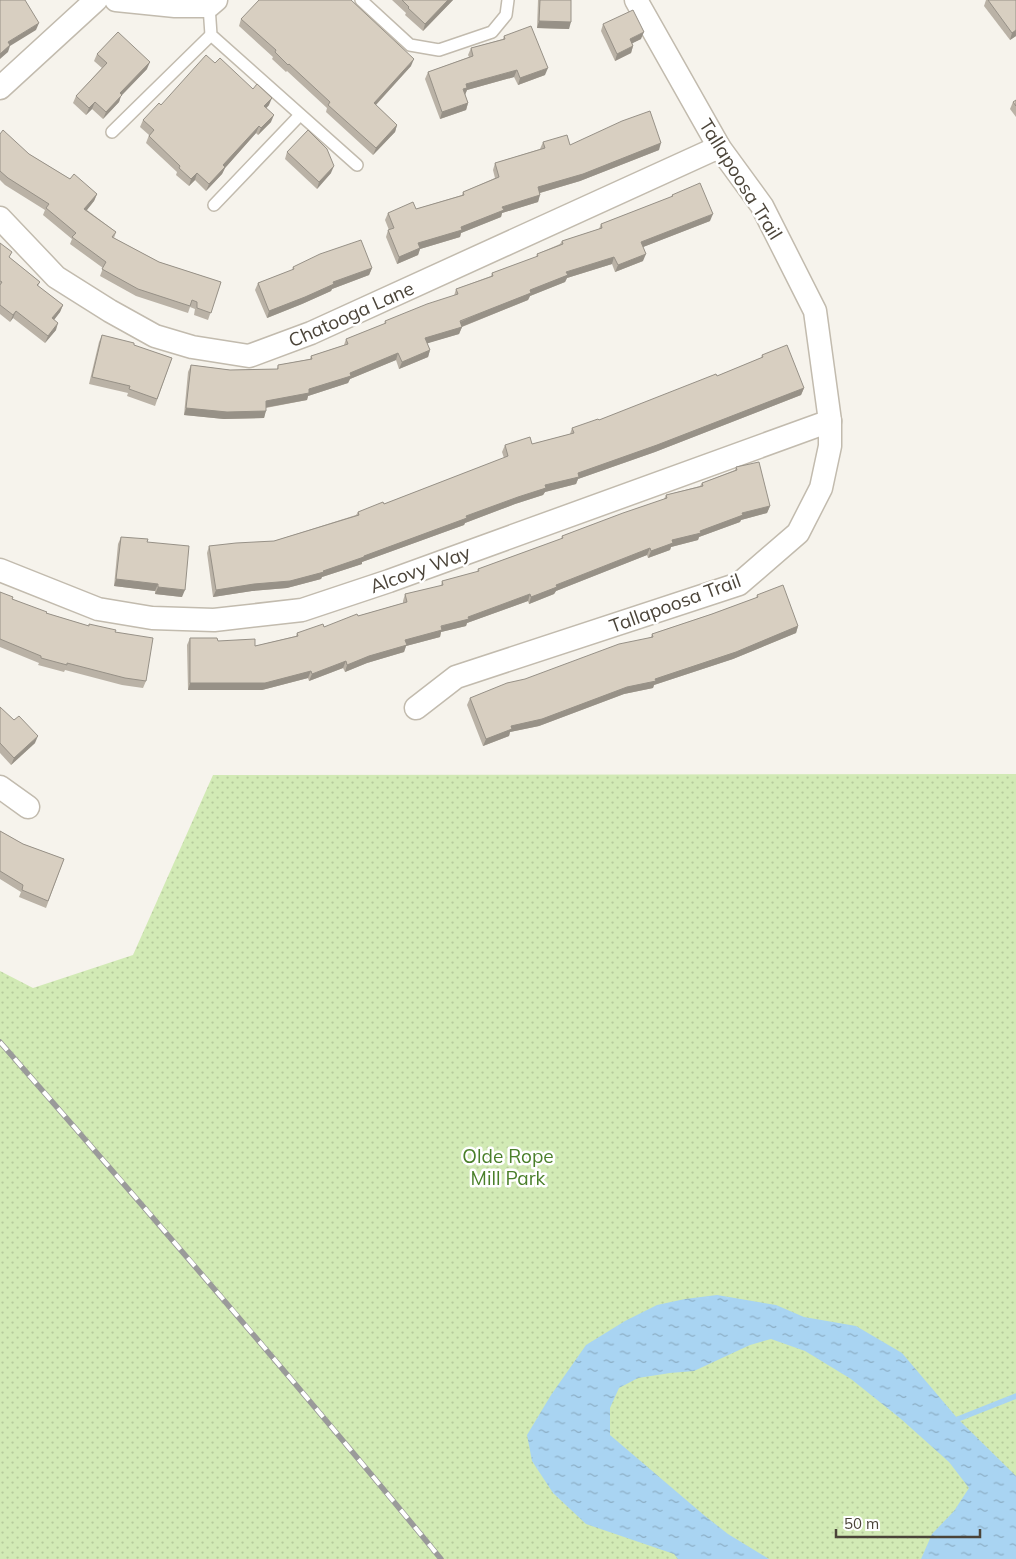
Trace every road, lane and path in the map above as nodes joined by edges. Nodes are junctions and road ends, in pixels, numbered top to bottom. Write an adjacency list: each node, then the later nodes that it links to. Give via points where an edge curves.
1 (96, 0): 8 (street)
2 (116, 0): 6 (street, via 175,6)
3 (361, 0): 4 (lane, via 410,45 439,50 492,32 506,15)
4 (508, 0)
5 (636, 0): 11 (street, Tallapoosa Trail)
6 (212, 3): 7 (lane)
7 (211, 35): 9 (lane); 10 (lane)
8 (0, 88)
9 (300, 114): 12 (lane); 13 (lane)
10 (112, 132)
11 (719, 147): 14 (street, Chatooga Lane, via 311,333 249,356 192,347 155,336 56,277); 15 (street, Tallapoosa Trail, via 762,206 815,311)
12 (357, 165)
13 (214, 205)
14 (0, 218)
15 (830, 421): 16 (street, Alcovy Way, via 302,610 214,620 152,618 98,609); 17 (street, Tallapoosa Trail, via 830,446 821,488 798,534 739,584 456,677)
16 (0, 570)
17 (416, 708)
18 (0, 787): 19 (street)
19 (28, 807)

